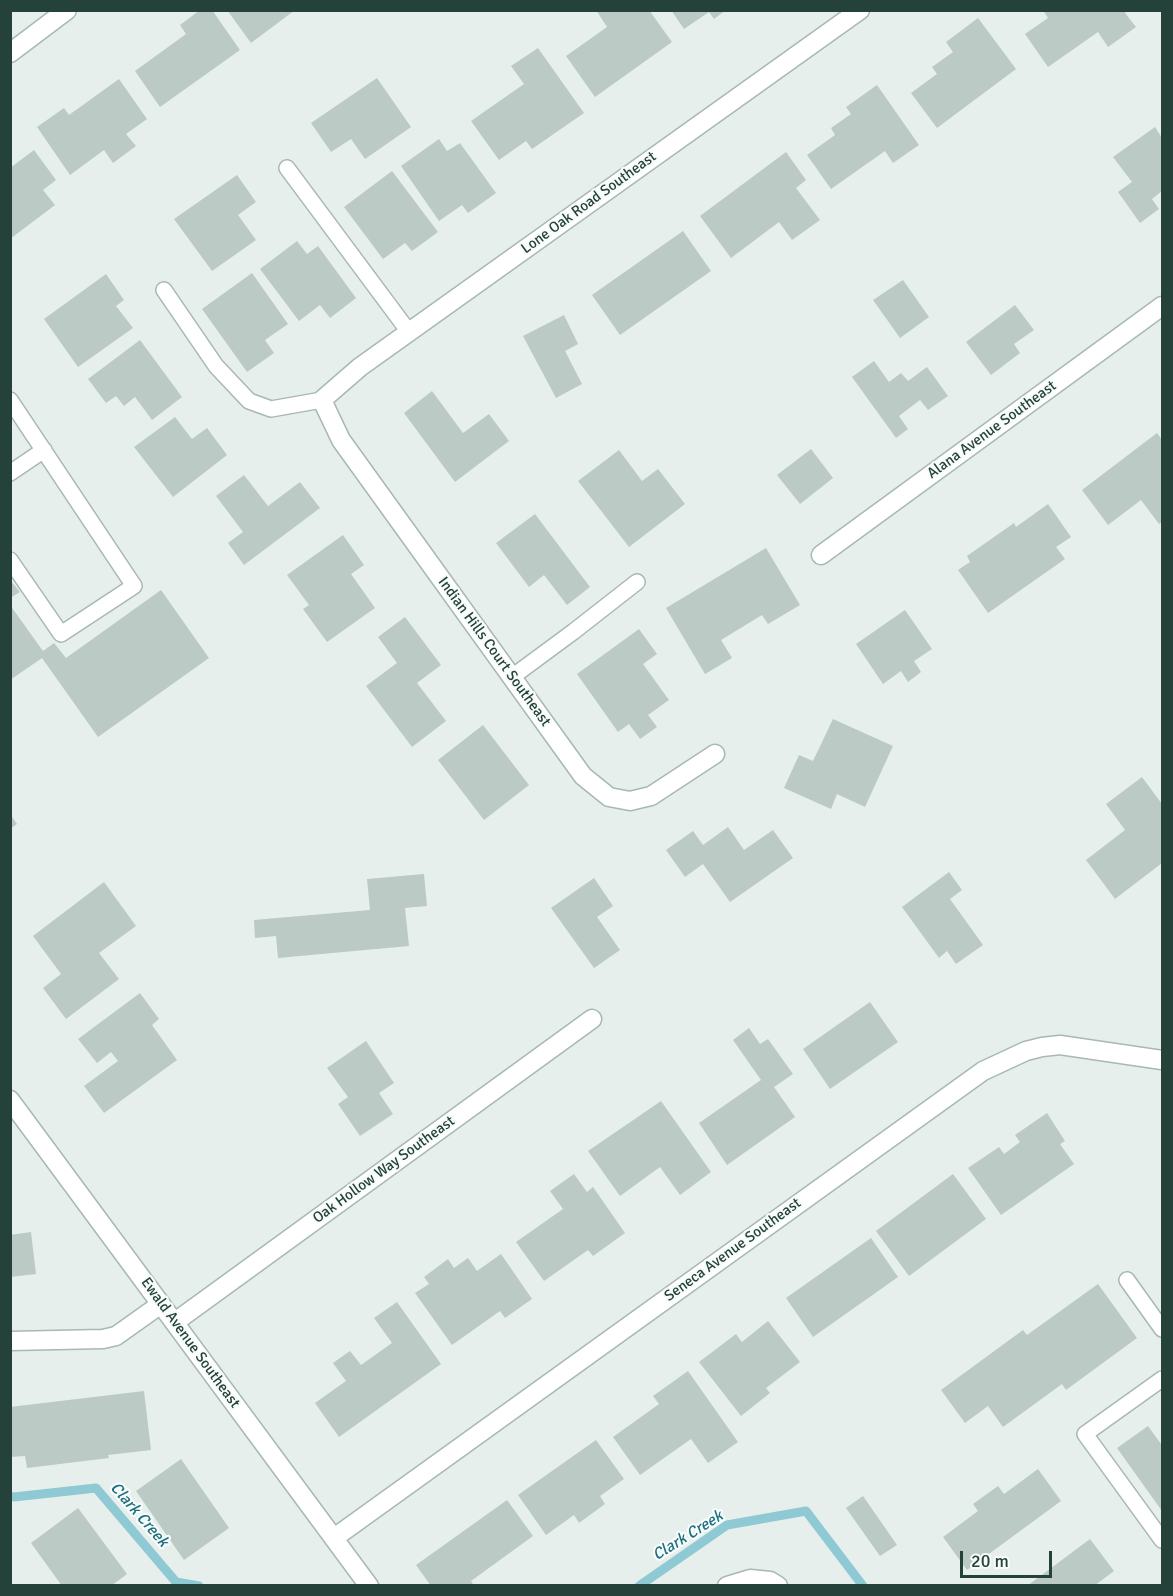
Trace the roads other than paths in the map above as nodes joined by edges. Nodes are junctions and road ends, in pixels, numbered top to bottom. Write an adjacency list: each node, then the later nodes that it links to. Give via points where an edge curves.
1 (67, 10): 3 (street)
2 (860, 10): 7 (street, Lone Oak Road Southeast)
3 (10, 53)
4 (287, 168): 7 (lane)
5 (164, 290): 9 (lane, via 216,366 249,401 272,409)
6 (1162, 306): 12 (street, Alana Avenue Southeast)
7 (409, 332): 9 (street, Lone Oak Road Southeast)
8 (10, 400): 10 (lane)
9 (322, 400): 15 (street, Indian Hills Court Southeast, via 341,440)
10 (44, 450): 11 (lane); 13 (lane, via 134,586 61,634)
11 (10, 473)
12 (821, 555)
13 (10, 560)
14 (637, 582): 15 (lane)
15 (512, 677): 16 (street, Indian Hills Court Southeast, via 583,776 609,797 630,801 651,796)
16 (715, 754)
17 (592, 1018): 22 (street, Oak Hollow Way Southeast)
18 (1162, 1060): 26 (street, Seneca Avenue Southeast, via 1060,1045 1026,1051 983,1071)
19 (10, 1100): 21 (street, Ewald Avenue Southeast)
20 (1127, 1280): 23 (lane)
21 (161, 1304): 22 (street, Ewald Avenue Southeast); 24 (street, via 116,1336)
22 (175, 1322): 26 (street, Ewald Avenue Southeast)
23 (1162, 1329)
24 (10, 1341)
25 (1162, 1379): 27 (lane, via 1085,1434)
26 (334, 1538): 28 (street, Ewald Avenue Southeast)
27 (1162, 1540)
28 (369, 1586)
29 (727, 1586): 30 (street, via 750,1579)
30 (778, 1586)

